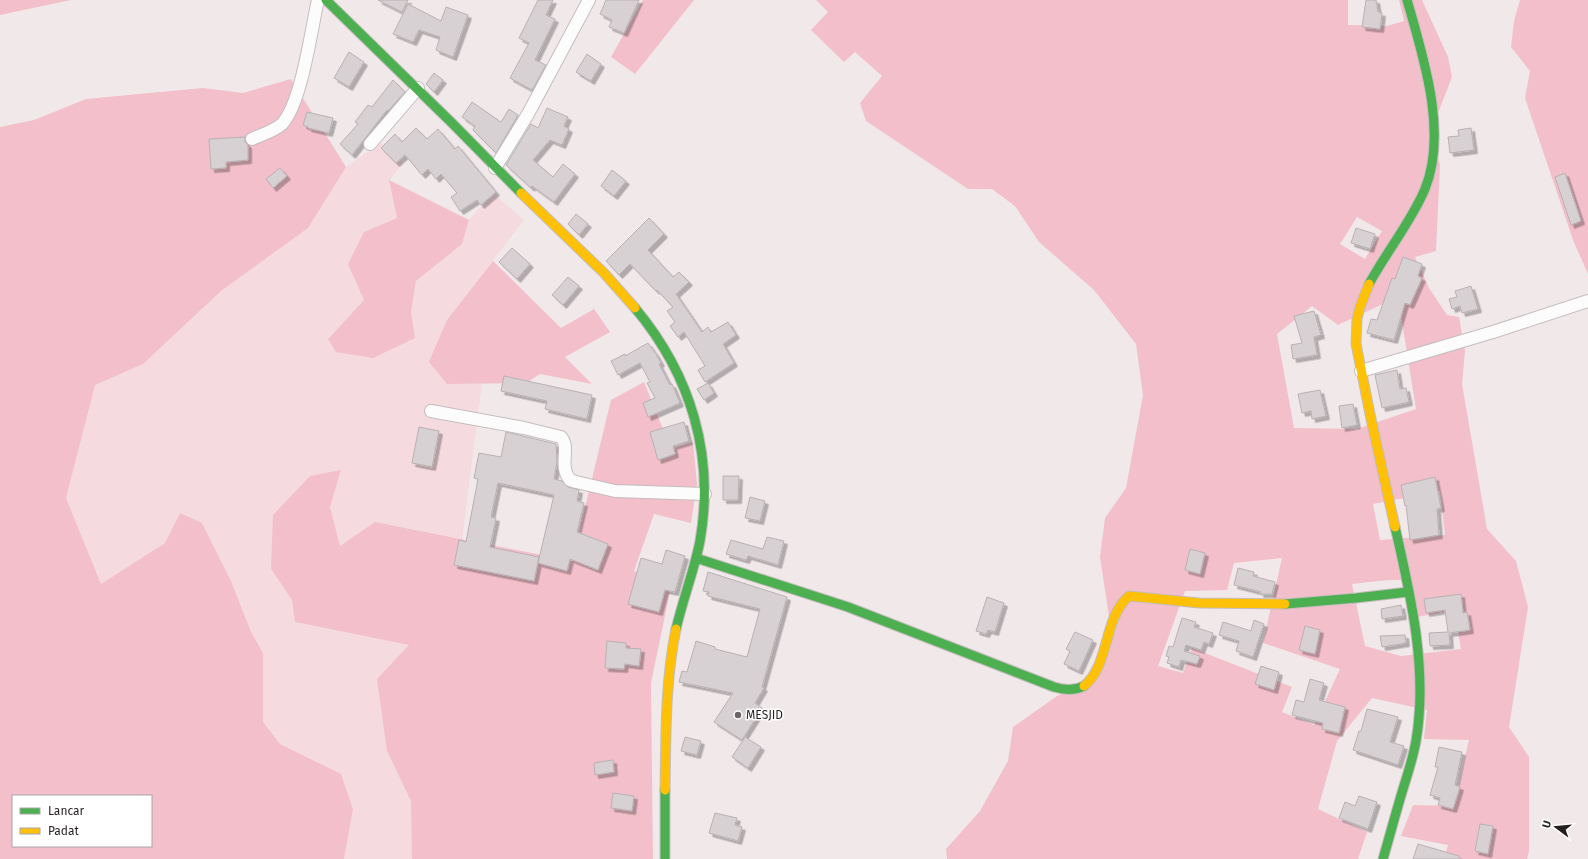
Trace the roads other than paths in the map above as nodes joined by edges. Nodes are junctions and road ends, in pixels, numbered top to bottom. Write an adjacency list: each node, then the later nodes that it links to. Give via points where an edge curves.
1 (318, 0): 6 (street, via 292,107 282,124)
2 (326, 0): 5 (street)
3 (588, 0): 8 (street, via 528,114)
4 (1407, 0): 10 (street, via 1425,71 1433,115 1434,144 1428,176 1420,197 1373,277 1359,308 1356,330)
5 (418, 88): 7 (street); 8 (street)
6 (252, 139)
7 (370, 144)
8 (495, 168): 12 (street, via 619,288 655,332 684,384 694,411 700,436)
9 (1588, 300): 10 (street, via 1493,332)
10 (1361, 371): 14 (street)
11 (431, 411): 12 (street, via 561,437 565,443 564,468 570,480 576,482 615,491)
12 (705, 494): 13 (street)
13 (696, 558): 14 (street, via 800,590 895,624 1001,668 1070,690 1084,686 1094,676 1114,621 1124,599 1129,596 1199,603 1274,604 1364,598); 15 (street, via 678,618 670,666)
14 (1408, 592): 16 (street, via 1419,671 1417,734 1414,754)
15 (665, 859)
16 (1384, 859)

